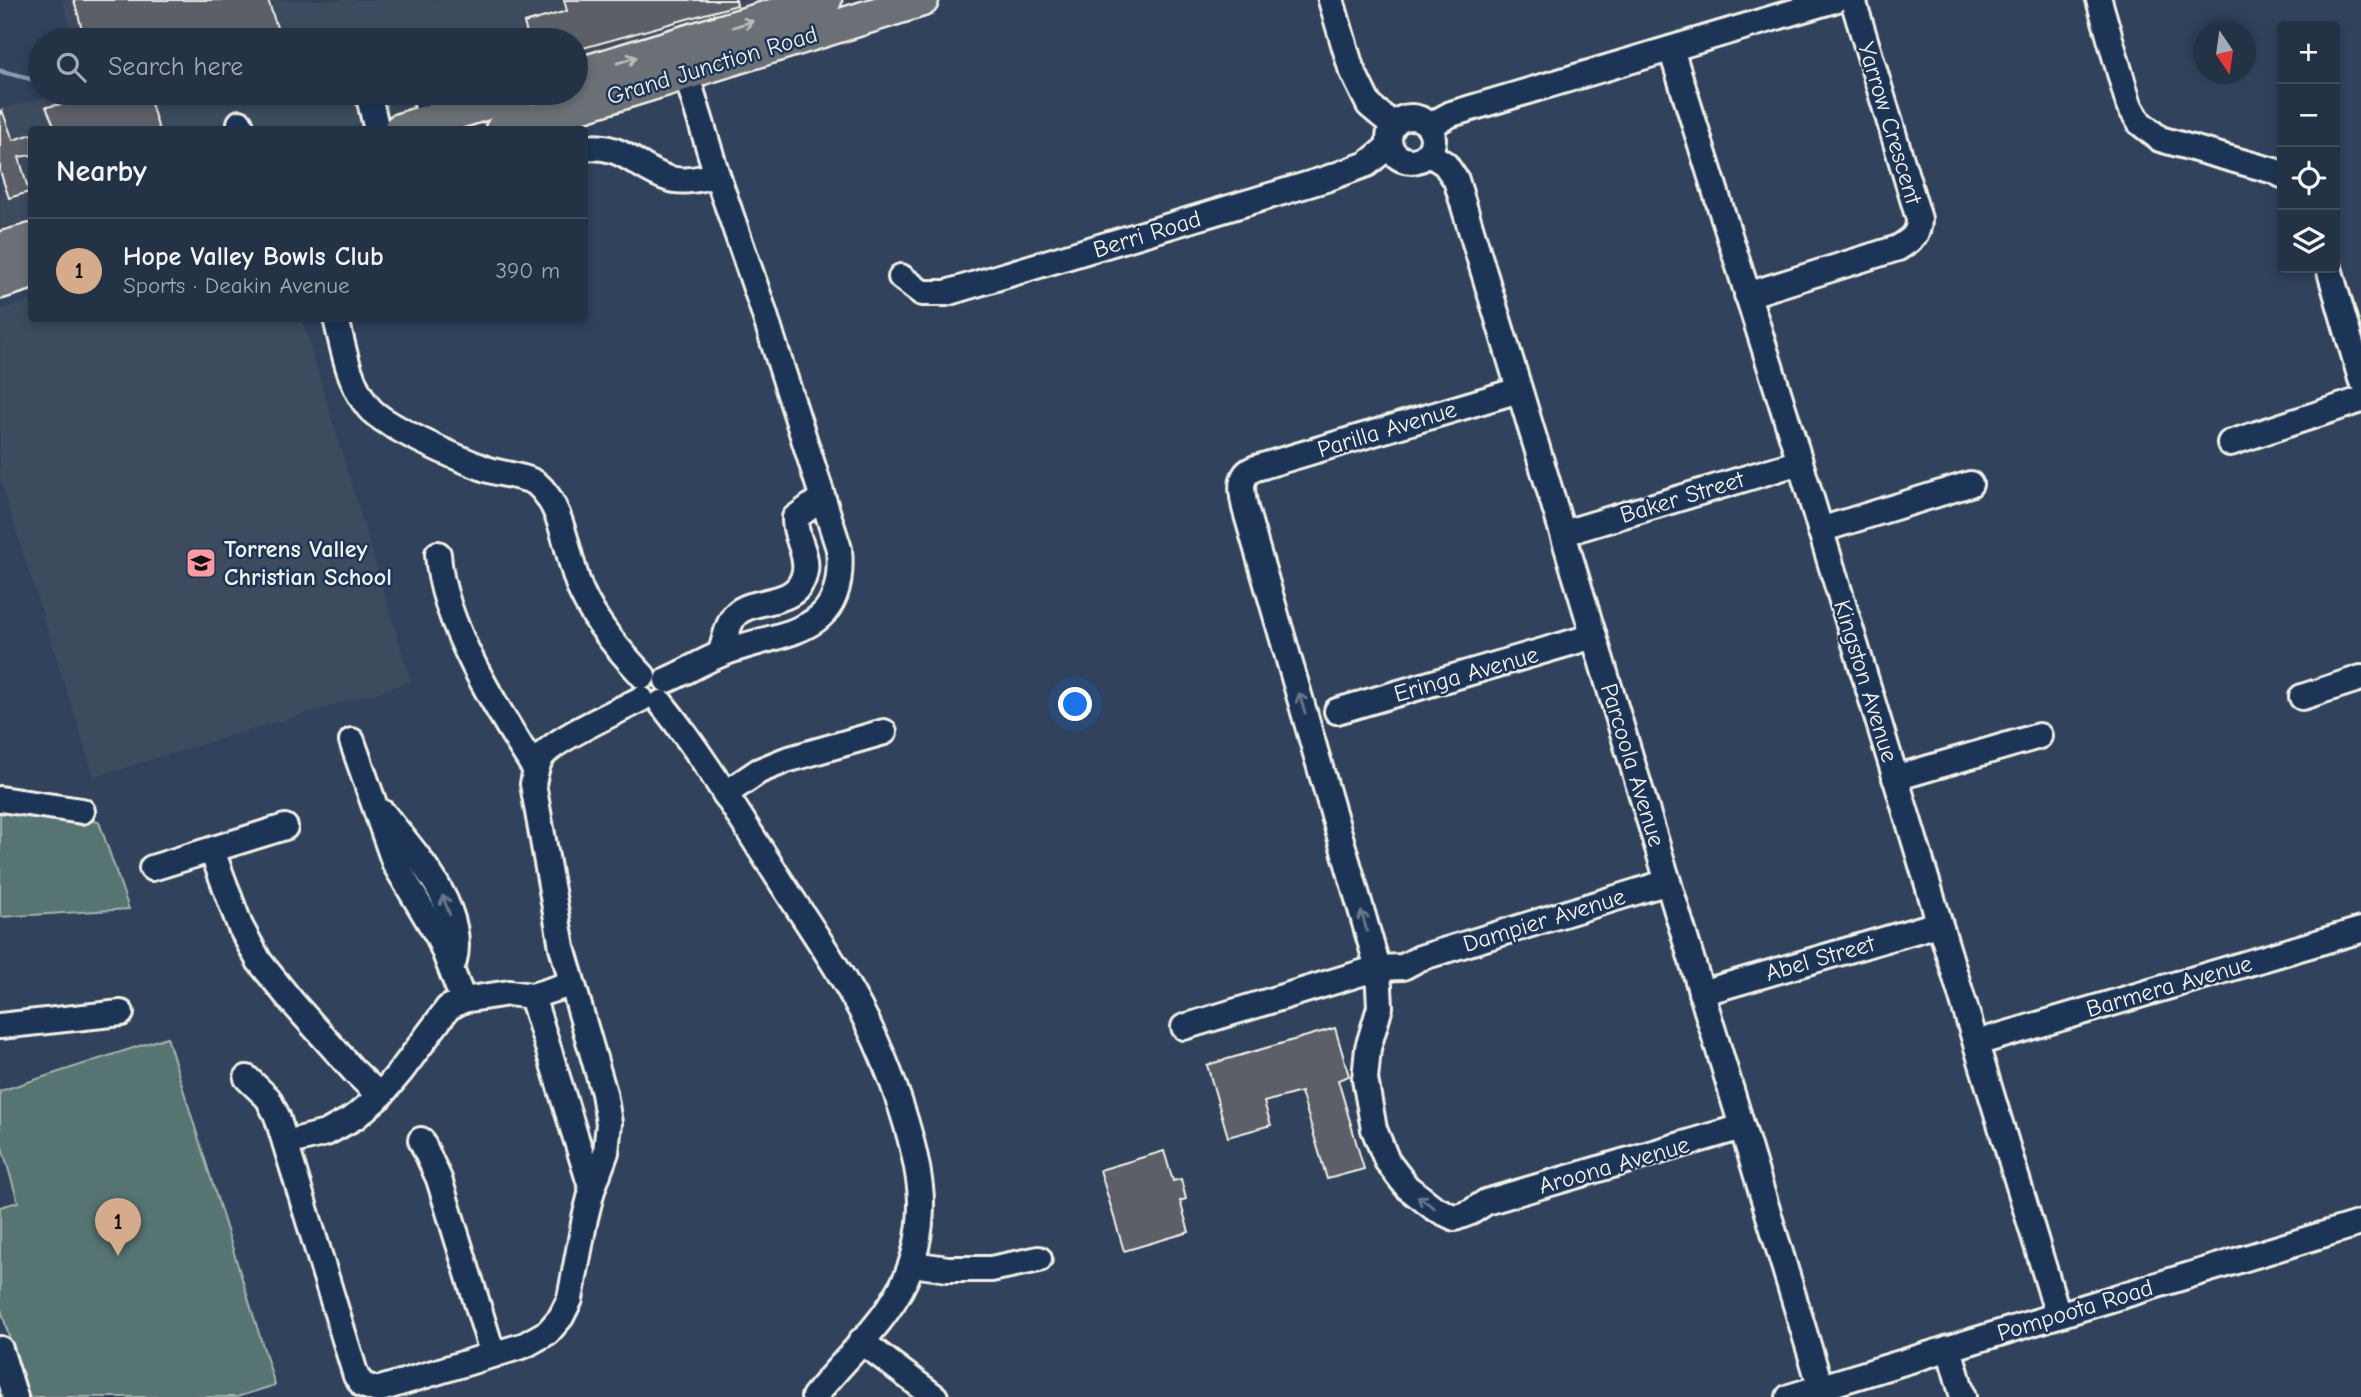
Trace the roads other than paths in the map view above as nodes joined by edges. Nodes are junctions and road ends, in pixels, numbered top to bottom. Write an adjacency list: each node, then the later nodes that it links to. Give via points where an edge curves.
1 (825, 0): 8 (main road, Grand Junction Road, one-way to 1)
2 (922, 0): 8 (main road, Grand Junction Road)
3 (1331, 0): 19 (street, via 1351,68 1369,105)
4 (1834, 0): 7 (street)
5 (1853, 0): 30 (street, Yarrow Crescent, via 1919,230 1898,248)
6 (2099, 0): 22 (street, via 2129,105 2140,123 2161,139)
7 (1671, 49): 18 (street, via 1451,114); 30 (street, Kingston Avenue)
8 (682, 58): 9 (main road, Grand Junction Road, one-way to 8); 10 (main road, Grand Junction Road); 23 (street)
9 (588, 73)
10 (588, 96)
11 (371, 105): 14 (street)
12 (564, 105): 17 (main road, Grand Junction Road)
13 (428, 106): 15 (main road); 16 (main road)
14 (376, 126)
15 (405, 126)
16 (460, 126)
17 (512, 126)
18 (1429, 126): 19 (street, via 1416,117 1406,117); 21 (street, via 1433,140)
19 (1391, 135): 21 (street, via 1395,155 1409,162); 28 (street, Berri Road, via 1367,164 1325,179 946,293 922,293)
20 (588, 147): 23 (street, via 617,150 668,179)
21 (1428, 153): 33 (street, Parcoola Avenue, via 1445,164 1456,180)
22 (2277, 172)
23 (717, 175): 39 (street)
24 (28, 241): 25 (main road)
25 (0, 249)
26 (28, 273): 29 (main road)
27 (2330, 273): 32 (street)
28 (901, 277)
29 (0, 282)
30 (1747, 295): 36 (street, Kingston Avenue)
31 (337, 322): 46 (street, via 352,378 368,407 380,418 458,458 534,482 548,497 595,619)
32 (2361, 379)
33 (1519, 390): 37 (street, Parilla Avenue); 41 (street, Parcoola Avenue)
34 (2361, 400): 35 (street)
35 (2230, 443)
36 (1800, 462): 40 (street, Kingston Avenue); 41 (street, Baker Street)
37 (1256, 468): 63 (street, Aroona Avenue, one-way to 37, via 1245,508 1243,478)
38 (1970, 484): 40 (street)
39 (822, 498): 44 (street, via 795,518 805,575 785,597 739,611 732,618); 44 (street, via 841,569 828,610 811,624 783,636)
40 (1820, 530): 53 (street, Kingston Avenue)
41 (1564, 533): 43 (street, Parcoola Avenue)
42 (438, 554): 52 (street, via 457,631)
43 (1594, 636): 48 (street, Eringa Avenue); 60 (street, Parcoola Avenue)
44 (720, 654): 46 (street)
45 (2361, 678): 47 (street)
46 (653, 690): 52 (street, via 558,741 541,755); 54 (street)
47 (2302, 697)
48 (1337, 711)
49 (884, 732): 54 (street, via 786,760 759,771)
50 (2039, 736): 53 (street)
51 (352, 741): 67 (street, via 373,802 441,892 453,923 456,955 452,972)
52 (536, 769): 64 (street, via 533,784)
53 (1895, 778): 61 (street, Kingston Avenue)
54 (725, 794): 80 (street, via 842,978 881,1057 906,1127 920,1189)
55 (0, 799): 56 (street)
56 (82, 811)
57 (285, 827): 58 (street)
58 (212, 851): 59 (street); 73 (street, via 240,926 259,961)
59 (152, 868)
60 (1668, 882): 63 (street, Dampier Avenue, via 1403,967); 65 (street, Parcoola Avenue)
61 (1938, 923): 65 (street, Abel Street); 71 (street, Kingston Avenue)
62 (2361, 930): 71 (street, Barmera Avenue)
63 (1377, 968): 70 (street, Dampier Avenue); 74 (street, Aroona Avenue, one-way to 63, via 1486,1202 1455,1218 1443,1213 1407,1187 1387,1161 1368,1109 1368,1048 1380,1007)
64 (571, 984): 66 (street); 77 (street, via 609,1123 606,1152)
65 (1701, 993): 74 (street, Parcoola Avenue)
66 (532, 996): 67 (street, via 509,993); 77 (street)
67 (463, 1000): 73 (street, via 448,1008)
68 (121, 1013): 69 (street)
69 (0, 1026)
70 (1184, 1027)
71 (1976, 1042): 81 (street, Kingston Avenue)
72 (247, 1078): 76 (street, via 268,1098)
73 (380, 1096): 76 (street, via 326,1133)
74 (1742, 1127): 86 (street, Parcoola Avenue)
75 (421, 1140): 85 (street, via 439,1179)
76 (286, 1143): 85 (street, via 356,1376 363,1385 377,1390)
77 (592, 1190): 85 (street, via 570,1299 561,1317 548,1332 526,1345)
78 (2361, 1223): 81 (street, Pompoota Road)
79 (1039, 1259): 80 (street, via 991,1269)
80 (912, 1264): 82 (street, via 884,1315)
81 (2058, 1315): 84 (street, Pompoota Road)
82 (861, 1341): 88 (street); 89 (street)
83 (0, 1349): 87 (street)
84 (1949, 1349): 86 (street, Pompoota Road); 91 (street)
85 (493, 1355)
86 (1821, 1388): 90 (street, Pompoota Road)
87 (15, 1397)
88 (814, 1397)
89 (935, 1397)
90 (1789, 1397)
91 (1963, 1397)

